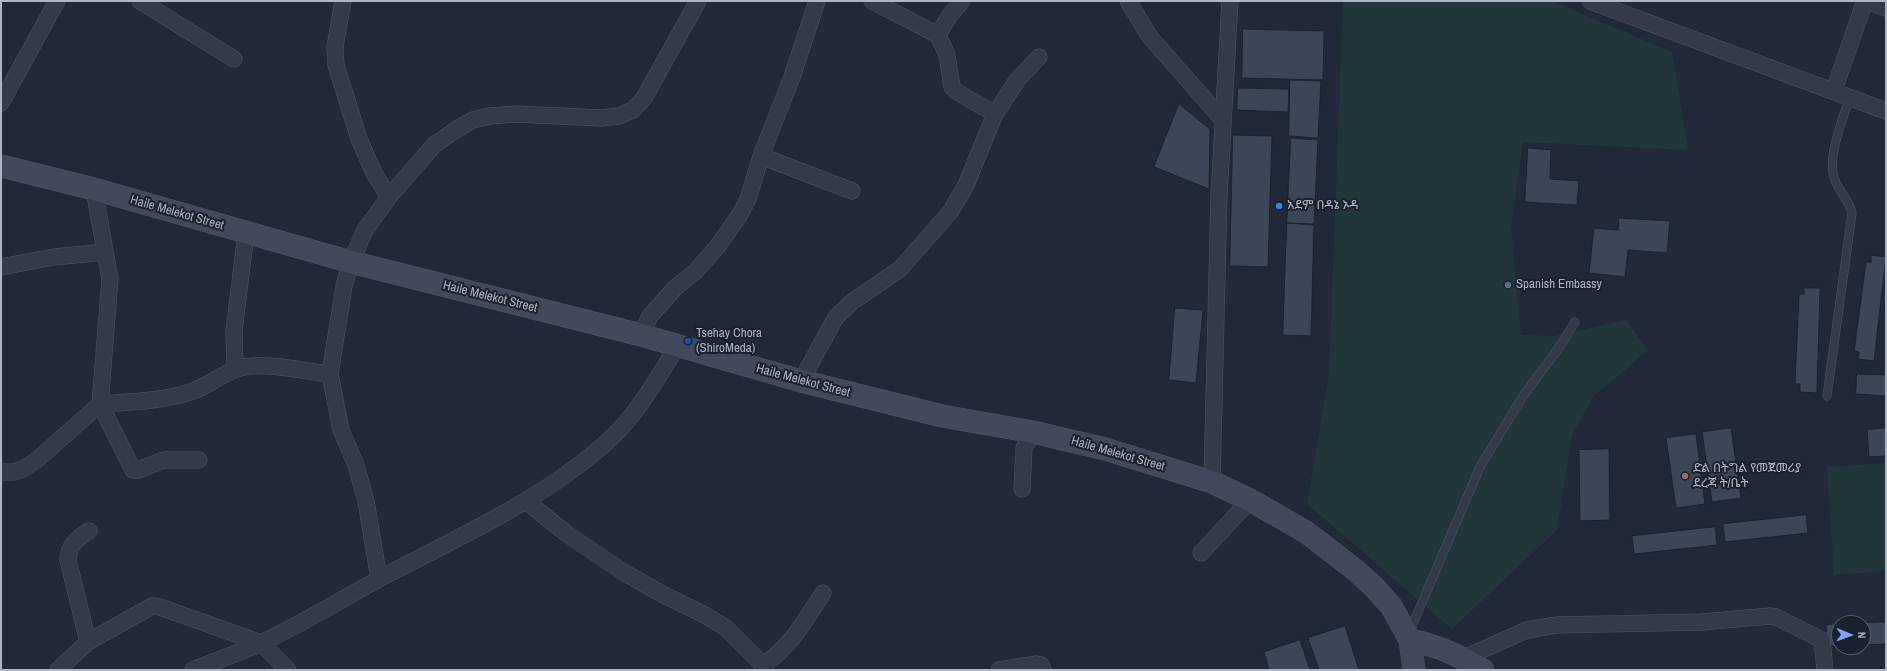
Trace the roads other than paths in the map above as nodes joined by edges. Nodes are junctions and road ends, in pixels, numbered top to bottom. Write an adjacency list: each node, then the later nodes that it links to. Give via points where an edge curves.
1 (56, 1): 18 (street)
2 (140, 1): 15 (street)
3 (343, 1): 26 (street, via 335,46 336,64 359,138 375,175)
4 (698, 1): 26 (street, via 644,98 633,110 619,116 602,118 516,114 473,120 434,145)
5 (817, 1): 22 (street, via 792,77)
6 (872, 1): 13 (street)
7 (962, 1): 13 (street)
8 (1128, 1): 21 (street, via 1150,37)
9 (1230, 1): 21 (street)
10 (1590, 1): 16 (street)
11 (1865, 1): 12 (street); 16 (street)
12 (1886, 8)
13 (938, 35): 20 (street, via 947,55 952,87)
14 (1039, 57): 20 (street, via 1018,79)
15 (234, 59)
16 (1834, 90): 17 (street)
17 (1850, 97): 19 (street); 37 (lane, via 1832,161 1835,182 1852,213)
18 (1, 102)
19 (1886, 111)
20 (995, 114): 36 (street, via 966,185 950,211 900,269 852,302 836,317)
21 (1222, 119): 42 (street)
22 (761, 156): 25 (street); 32 (street, via 748,199 739,216 696,271 675,288 650,316)
23 (1, 166): 24 (main road, Haile Melekot Street)
24 (94, 190): 27 (main road, Haile Melekot Street); 28 (street)
25 (852, 191)
26 (389, 197): 29 (street, via 365,230)
27 (246, 233): 29 (main road, Haile Melekot Street); 34 (street, via 234,331)
28 (105, 252): 30 (street, via 54,257); 38 (street, via 110,279)
29 (351, 262): 32 (main road, Haile Melekot Street); 35 (street, via 344,286)
30 (1, 267)
31 (1575, 322): 50 (lane, via 1523,396 1480,467)
32 (641, 335): 33 (main road, Haile Melekot Street)
33 (677, 346): 36 (main road, Haile Melekot Street); 45 (street, via 636,408 609,440)
34 (235, 369): 35 (street, via 251,366); 38 (street, via 192,392 147,401)
35 (330, 374): 48 (street, via 341,430 356,465 366,501)
36 (801, 382): 39 (main road, Haile Melekot Street, via 942,416)
37 (1827, 396)
38 (100, 404): 40 (street, via 133,470 164,460); 41 (street, via 38,459 23,469)
39 (1033, 432): 42 (main road, Haile Melekot Street, via 1105,449); 43 (street, via 1024,448)
40 (199, 460)
41 (1, 472)
42 (1212, 482): 44 (main road, Haile Melekot Street)
43 (1022, 489)
44 (1250, 500): 47 (street); 50 (main road, Haile Melekot Street, via 1306,532 1354,568 1391,606)
45 (527, 502): 48 (street); 54 (street, via 567,534 625,572 726,628)
46 (89, 531): 51 (street, via 79,538 68,554)
47 (1201, 553)
48 (379, 579): 52 (street)
49 (823, 593): 54 (street, via 803,624)
50 (1409, 638): 53 (main road, via 1443,648); 60 (main road, Haile Melekot Street)
51 (88, 642): 52 (street, via 152,606); 55 (street)
52 (261, 643): 56 (street); 57 (street)
53 (1464, 658): 61 (main road); 62 (street, via 1527,630 1556,625 1702,622 1770,616 1822,640)
54 (764, 667)
55 (58, 670)
56 (193, 670)
57 (288, 670)
58 (999, 670): 59 (street, via 1037,664 1041,665)
59 (1043, 670)
60 (1414, 670)
61 (1483, 670)
62 (1825, 670)

